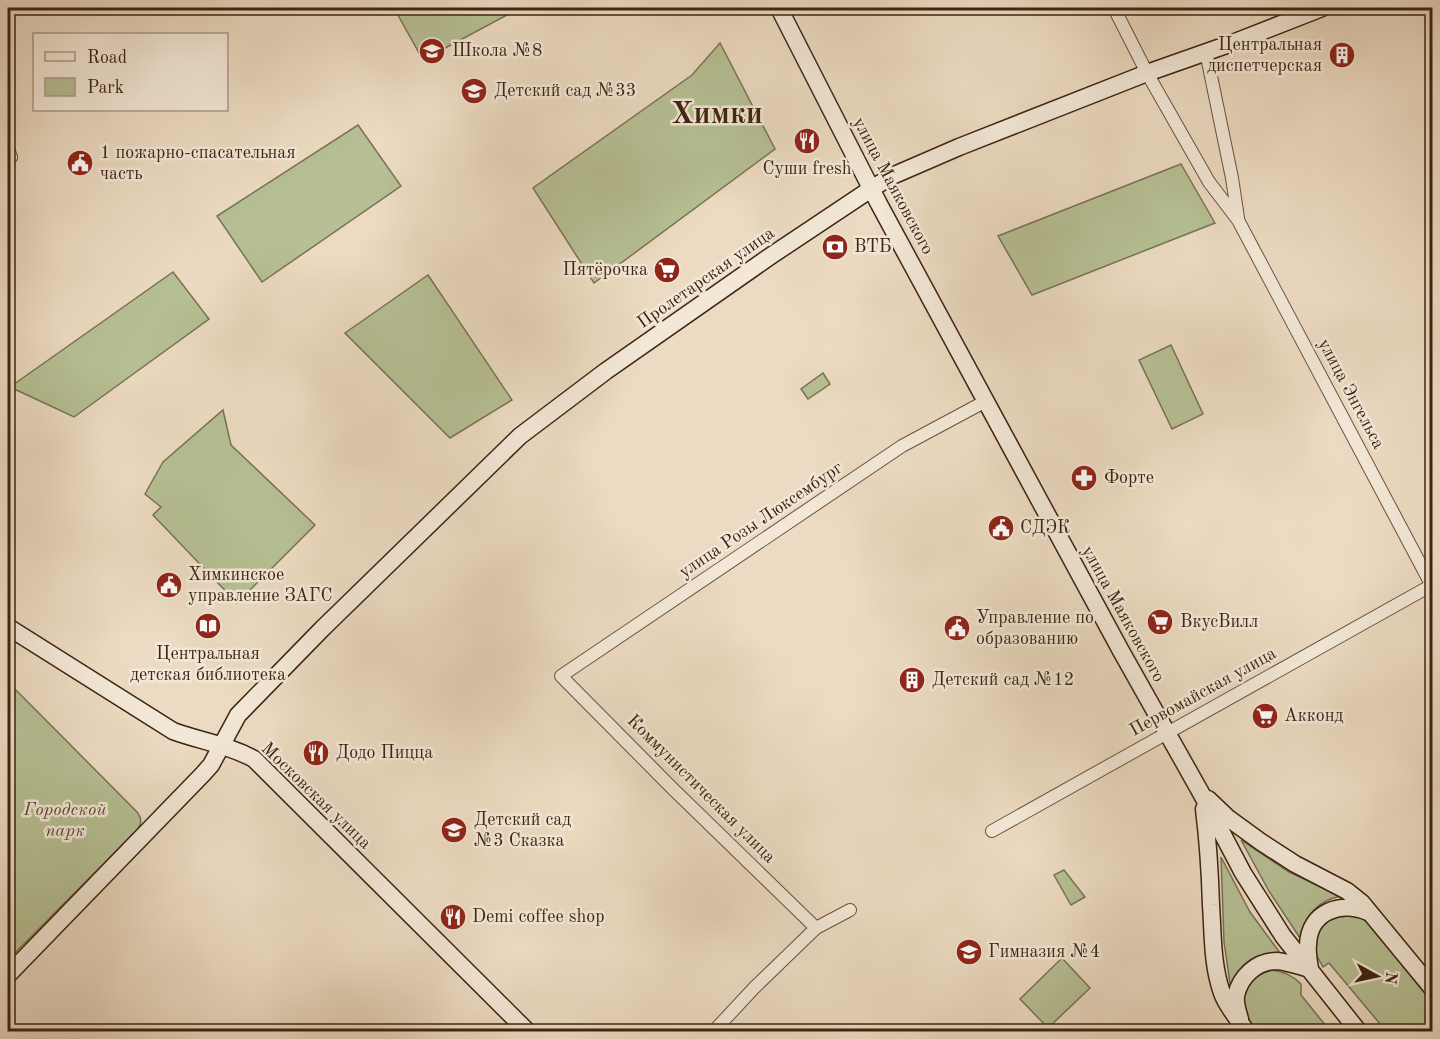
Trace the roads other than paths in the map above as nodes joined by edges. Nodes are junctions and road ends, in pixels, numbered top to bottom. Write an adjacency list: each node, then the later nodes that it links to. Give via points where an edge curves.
1 (779, 8): 8 (street, улица Маяковского)
2 (1114, 8): 5 (street, улица Энгельса)
3 (1322, 8): 4 (street, Пролетарская улица)
4 (1206, 52): 5 (street, Пролетарская улица); 9 (street, улица Энгельса)
5 (1147, 73): 8 (street, Пролетарская улица, via 952,150); 9 (street, улица Энгельса, via 1209,182)
6 (8, 149): 7 (street)
7 (8, 159)
8 (871, 189): 10 (street, улица Маяковского); 15 (street, Пролетарская улица, via 606,371 520,436 238,715)
9 (1238, 220): 11 (street, улица Энгельса)
10 (986, 401): 13 (street, улица Розы Люксембург, via 902,446); 14 (street, улица Маяковского)
11 (1432, 585): 14 (street, Первомайская улица)
12 (8, 627): 15 (street, Московская улица, via 173,731)
13 (561, 676): 20 (street, Коммунистическая улица)
14 (1167, 733): 16 (street, улица Маяковского); 17 (street, Первомайская улица)
15 (228, 747): 22 (street, Пролетарская улица); 25 (street, Московская улица, via 254,759)
16 (1201, 793): 19 (street, via 1261,842 1347,891); 21 (street, улица Маяковского, via 1243,873 1283,936); 24 (street, via 1209,847 1216,971 1226,1003)
17 (992, 831)
18 (850, 910): 20 (street)
19 (1371, 913): 21 (street, via 1347,906 1323,914 1310,934); 23 (street)
20 (816, 928): 26 (street)
21 (1310, 969): 24 (street, via 1276,961 1254,967 1236,996); 27 (street, улица Маяковского)
22 (8, 975)
23 (1432, 988)
24 (1244, 1027)
25 (528, 1032)
26 (712, 1032)
27 (1359, 1032)

